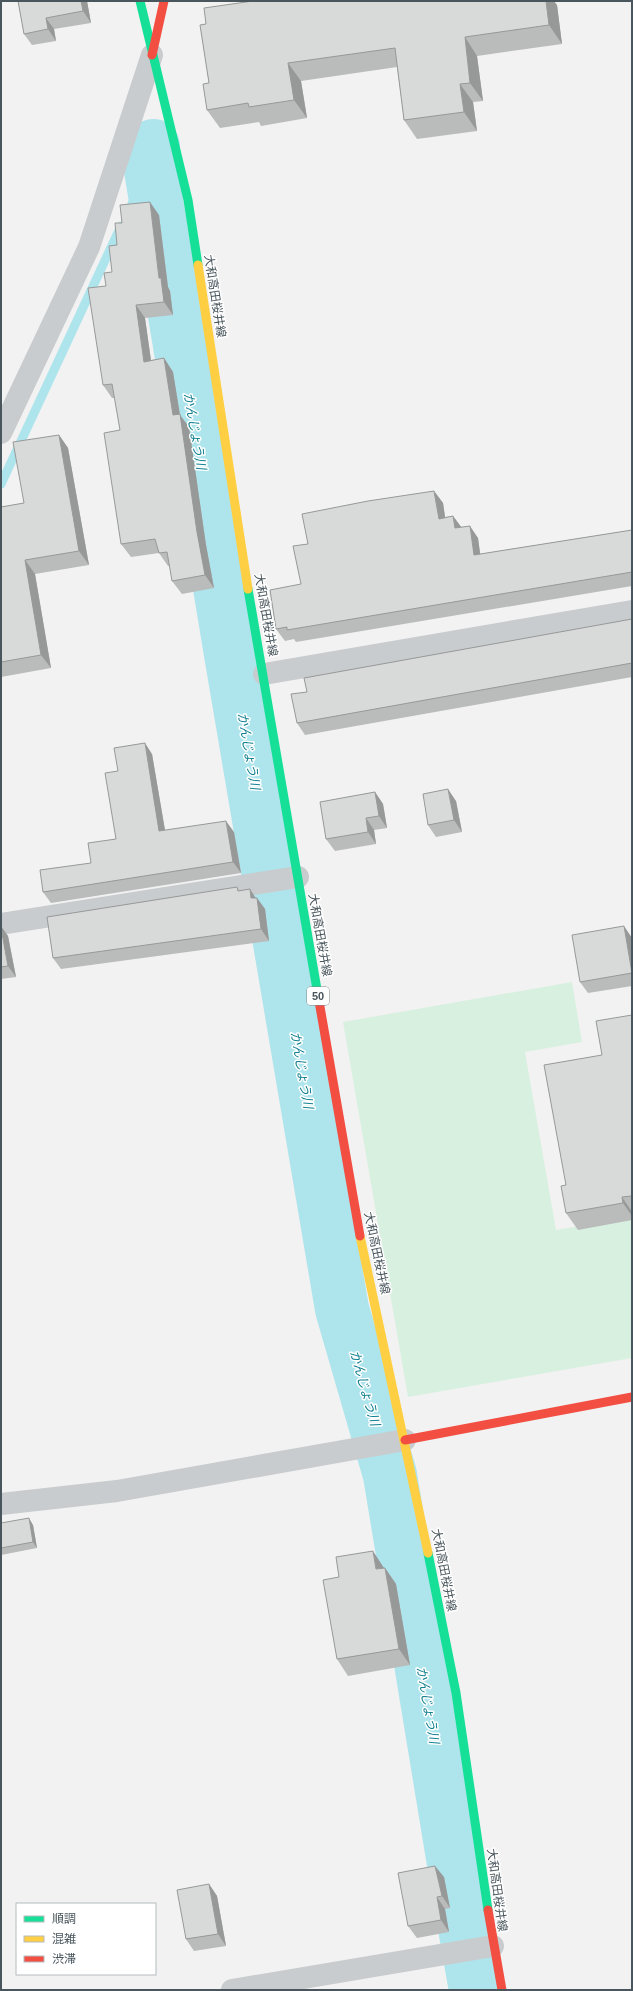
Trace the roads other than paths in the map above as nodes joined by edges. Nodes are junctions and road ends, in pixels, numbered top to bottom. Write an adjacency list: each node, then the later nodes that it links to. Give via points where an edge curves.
1 (140, 1): 3 (main road, 大和高田桜井線 / 50)
2 (164, 1): 3 (main road)
3 (152, 55): 4 (street, via 89,247); 6 (main road, 大和高田桜井線 / 50, via 188,200 233,499)
4 (1, 433)
5 (632, 611): 6 (street)
6 (264, 674): 7 (main road, 大和高田桜井線 / 50)
7 (281, 880): 8 (street); 10 (main road, 大和高田桜井線 / 50, via 356,1215)
8 (1, 924)
9 (632, 1397): 10 (main road)
10 (389, 1443): 11 (street, via 117,1490); 12 (main road, 大和高田桜井線 / 50, via 456,1693)
11 (1, 1504)
12 (478, 1949): 13 (street); 14 (main road, 大和高田桜井線 / 50)
13 (232, 1990)
14 (502, 1990)

